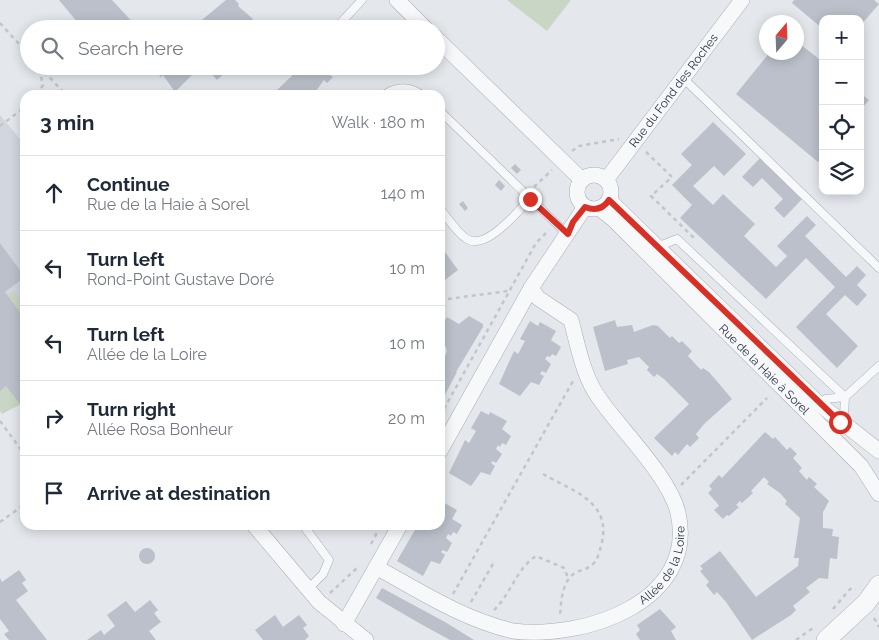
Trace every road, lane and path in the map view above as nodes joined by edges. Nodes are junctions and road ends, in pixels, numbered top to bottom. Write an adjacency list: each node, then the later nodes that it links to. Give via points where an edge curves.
1 (362, 0): 4 (lane)
2 (397, 0): 5 (street)
3 (742, 0): 11 (street, Rue du Fond des Roches)
4 (343, 20)
5 (417, 20)
6 (0, 24): 7 (path)
7 (20, 45)
8 (445, 47): 19 (street)
9 (41, 75): 12 (path, via 43,85)
10 (47, 75): 13 (path)
11 (682, 77): 20 (street, Rue du Fond des Roches); 26 (lane)
12 (40, 90)
13 (61, 90)
14 (391, 90): 15 (lane)
15 (410, 90)
16 (20, 111): 18 (path)
17 (445, 116): 21 (lane)
18 (0, 126)
19 (582, 180): 20 (street, via 595,175); 22 (street, via 578,196)
20 (606, 180): 22 (street, via 611,188)
21 (530, 199): 23 (lane, via 489,238 474,242 467,239); 24 (lane)
22 (598, 205): 24 (street); 25 (street, Rue de la Haie à Sorel); 42 (street, Rue de la Haie à Sorel, via 861,466)
23 (445, 215)
24 (562, 229): 27 (street); 28 (path, via 536,243)
25 (657, 247): 32 (lane, via 677,239); 34 (street, Rue de la Haie à Sorel)
26 (879, 268)
27 (531, 288): 28 (path); 30 (street, Allée de la Loire, via 538,298 571,320); 38 (street)
28 (509, 291): 29 (path); 35 (path)
29 (445, 299)
30 (583, 364): 43 (street, Allée de la Loire, via 598,397 640,449); 59 (path)
31 (879, 366): 32 (lane)
32 (845, 397): 34 (lane, via 826,399); 37 (lane)
33 (767, 398): 43 (path)
34 (819, 404): 37 (street, Rue de la Haie à Sorel)
35 (445, 407)
36 (0, 421): 39 (path)
37 (840, 422): 40 (street, Rue de la Haie à Sorel)
38 (445, 443)
39 (20, 448)
40 (879, 450)
41 (543, 474): 54 (path, via 594,504 605,528 594,563)
42 (879, 494)
43 (671, 495): 65 (street, Allée de la Loire, via 678,512 681,546 669,577 648,602 607,624)
44 (20, 508): 45 (path)
45 (0, 522)
46 (258, 530): 56 (street)
47 (307, 530): 56 (lane, via 330,560 323,574)
48 (378, 530): 50 (path)
49 (397, 530): 53 (street)
50 (367, 550)
51 (494, 562): 60 (path, via 470,604)
52 (358, 567): 58 (path)
53 (376, 568): 59 (street, Allée de la Loire); 63 (street)
54 (568, 578): 62 (path, via 564,568 536,556 526,562 502,603); 65 (path)
55 (879, 585): 64 (street, via 866,604)
56 (308, 589): 58 (street)
57 (859, 590): 61 (path, via 850,588)
58 (319, 602): 63 (street)
59 (446, 606): 65 (street, Allée de la Loire, via 462,615 514,632)
60 (477, 608)
61 (832, 610)
62 (491, 614)
63 (344, 624): 66 (street)
64 (822, 632): 67 (path)
65 (558, 635)
66 (366, 640)
67 (796, 640)

